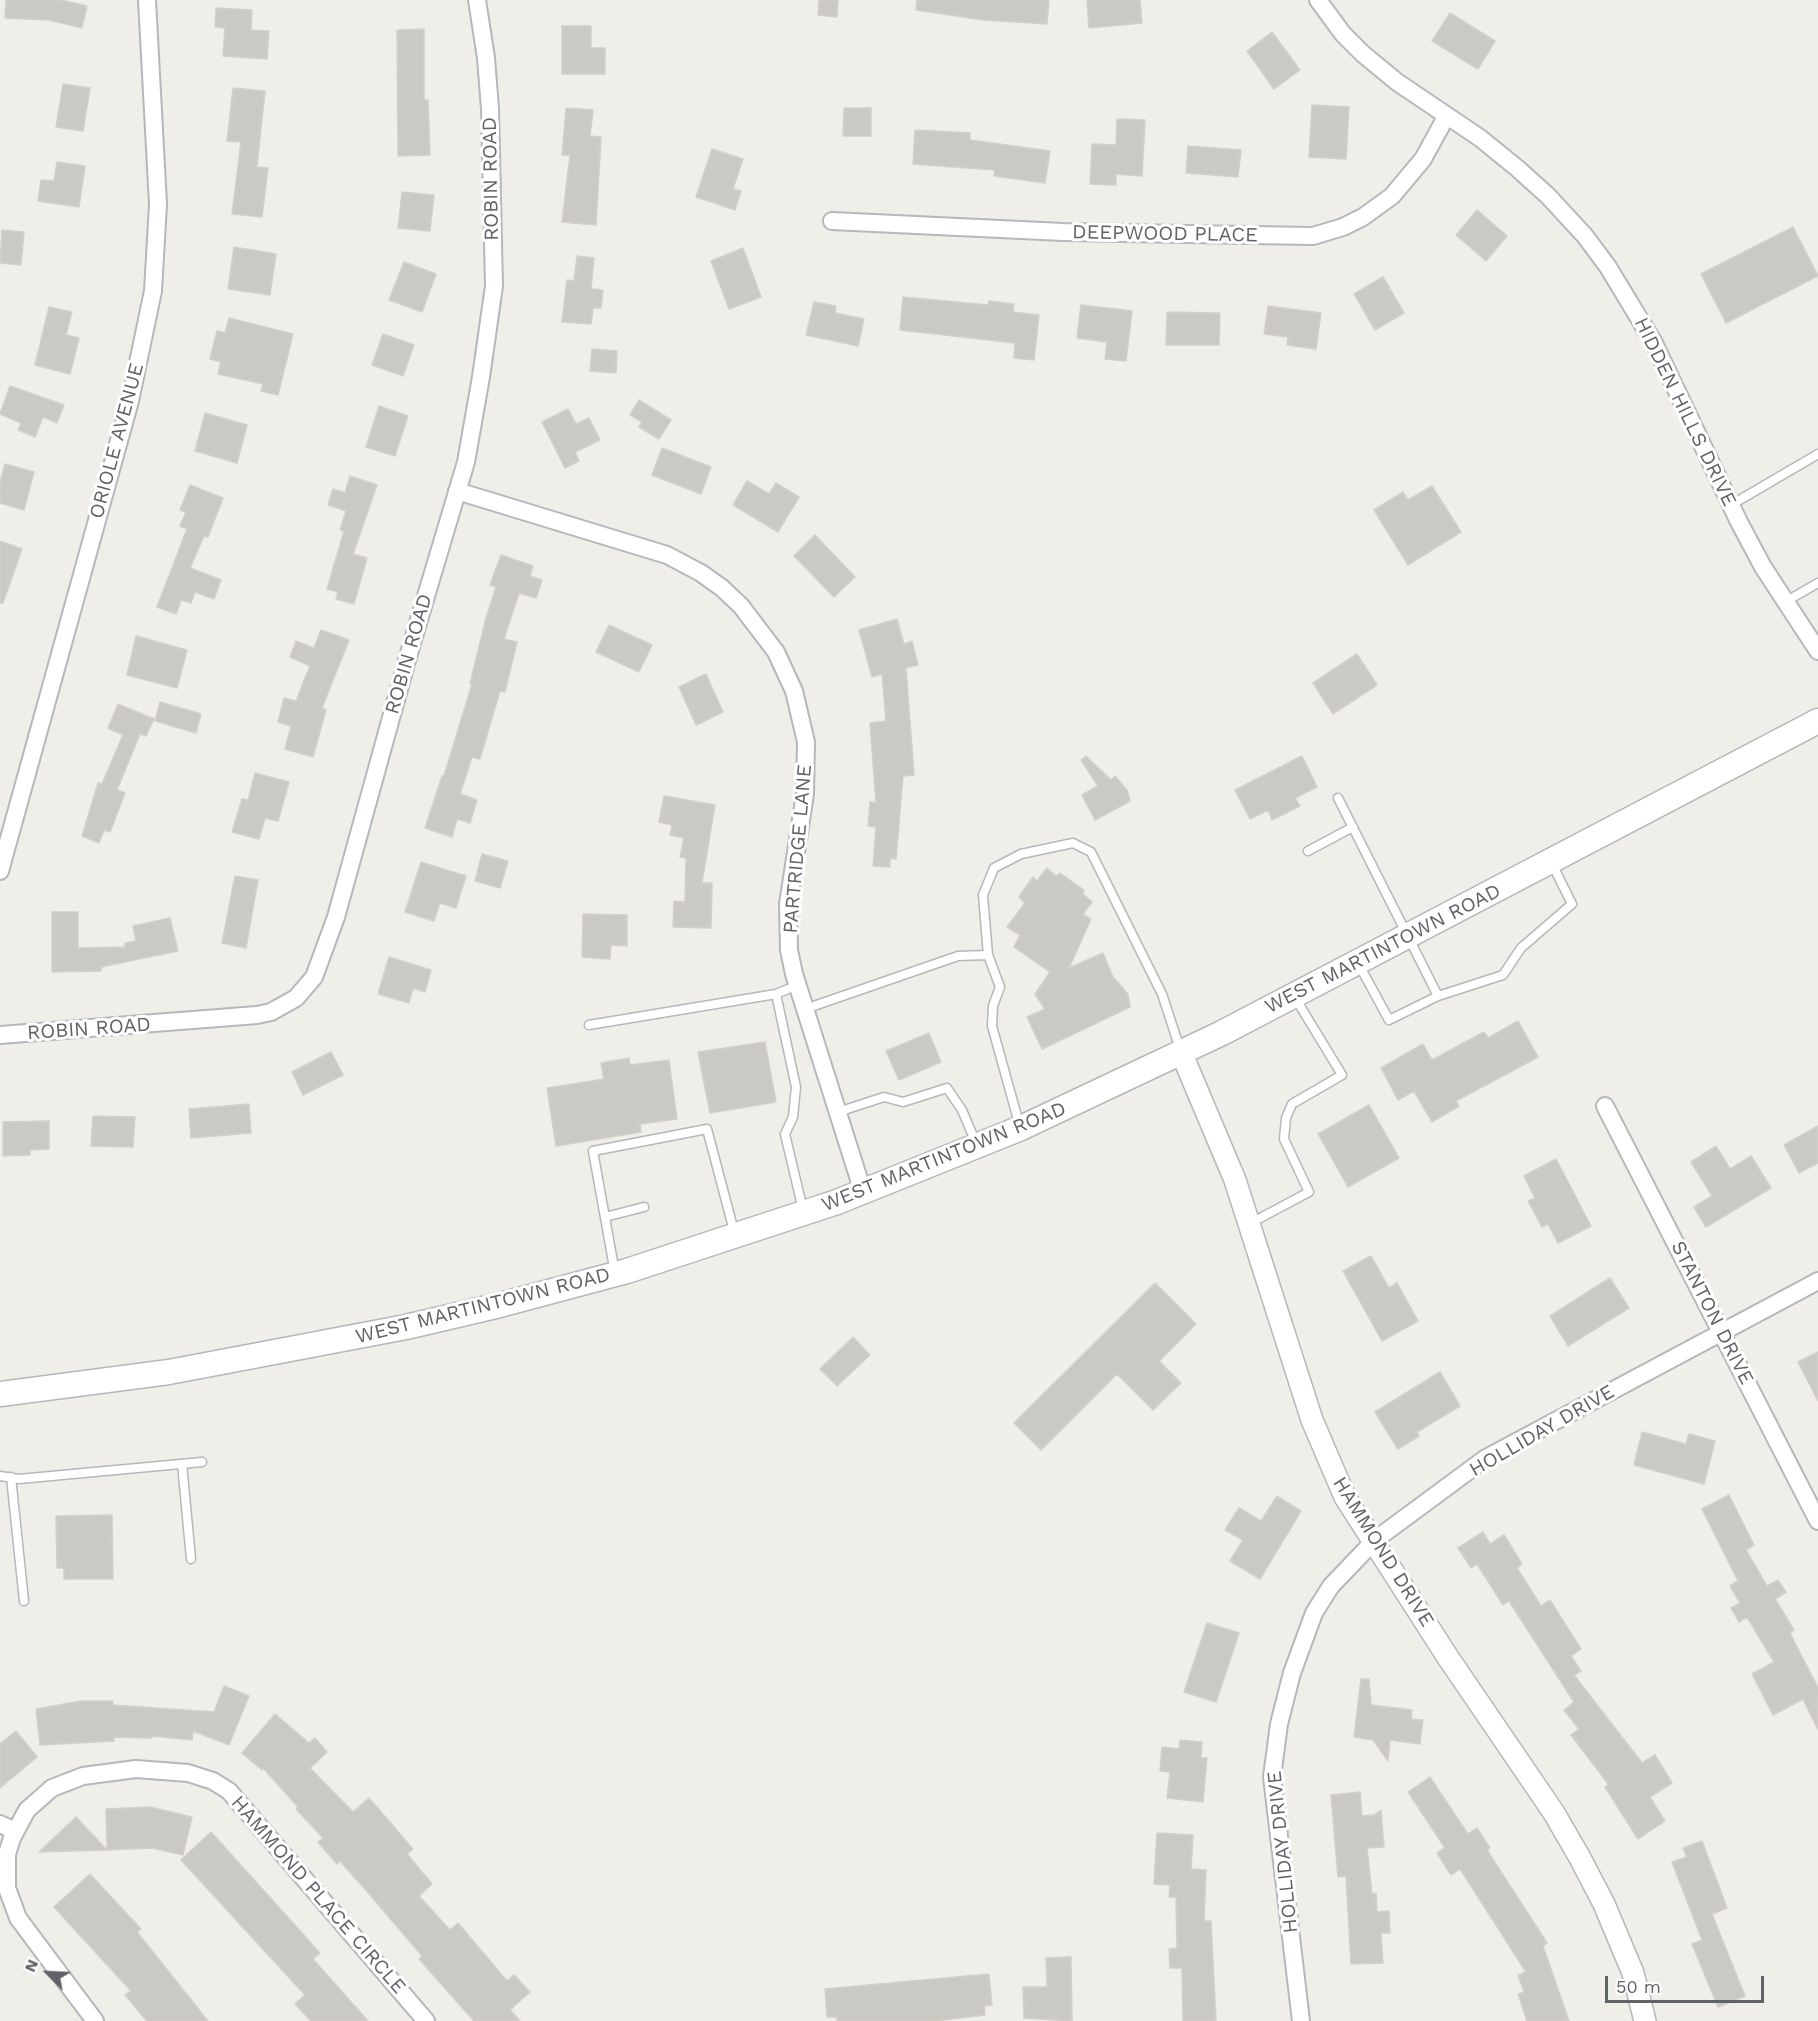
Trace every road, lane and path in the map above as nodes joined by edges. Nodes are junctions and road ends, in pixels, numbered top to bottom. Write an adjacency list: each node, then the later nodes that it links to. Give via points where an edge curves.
1 (147, 0): 17 (street, ORIOLE AVENUE, via 158,204 153,291 130,401)
2 (477, 0): 7 (street, ROBIN ROAD, via 490,109 494,286 470,441)
3 (1318, 0): 4 (street, HIDDEN HILLS DRIVE, via 1363,54)
4 (1446, 117): 5 (street, DEEPWOOD PLACE, via 1423,159 1392,196 1363,218 1313,236 1063,232); 8 (street, HIDDEN HILLS DRIVE, via 1480,138 1548,196 1608,267 1654,343)
5 (832, 221)
6 (1818, 454): 8 (lane)
7 (457, 490): 21 (street, PARTRIDGE LANE, via 667,555 722,588 760,628 789,676 806,742 805,794 787,926); 27 (street, ROBIN ROAD, via 336,917 314,977 306,988 284,1006 257,1015)
8 (1731, 505): 10 (street, HIDDEN HILLS DRIVE)
9 (1818, 583): 10 (lane)
10 (1785, 602): 11 (street, HIDDEN HILLS DRIVE)
11 (1818, 651)
12 (1818, 721): 16 (main road, WEST MARTINTOWN ROAD)
13 (1338, 798): 14 (lane)
14 (1353, 827): 15 (lane); 18 (lane)
15 (1308, 851)
16 (1551, 861): 18 (main road, WEST MARTINTOWN ROAD); 24 (lane, via 1572,904 1521,948 1503,975)
17 (0, 871)
18 (1408, 936): 20 (main road, WEST MARTINTOWN ROAD); 24 (lane)
19 (988, 955): 25 (lane, via 958,956); 28 (lane, via 983,896 994,868 1021,854 1074,843 1091,852 1162,994); 31 (lane, via 1000,987 993,1006 992,1026)
20 (1358, 963): 23 (main road, WEST MARTINTOWN ROAD); 24 (lane, via 1389,1020)
21 (798, 985): 22 (lane); 25 (street, PARTRIDGE LANE)
22 (776, 994): 26 (lane); 35 (lane, via 796,1087 793,1117 785,1134)
23 (1293, 996): 28 (main road, WEST MARTINTOWN ROAD); 37 (lane, via 1342,1075 1292,1104 1286,1118 1284,1139 1309,1192)
24 (1438, 996)
25 (805, 1009): 30 (street, PARTRIDGE LANE)
26 (589, 1025)
27 (0, 1035)
28 (1181, 1052): 31 (main road, WEST MARTINTOWN ROAD); 37 (street, HAMMOND DRIVE, via 1235,1179)
29 (1605, 1107): 41 (street, STANTON DRIVE)
30 (838, 1112): 32 (lane, via 884,1097 903,1102 947,1088 962,1110); 33 (street, PARTRIDGE LANE)
31 (1021, 1128): 32 (main road, WEST MARTINTOWN ROAD)
32 (978, 1147): 33 (main road, WEST MARTINTOWN ROAD)
33 (864, 1192): 35 (main road, WEST MARTINTOWN ROAD)
34 (644, 1207): 36 (lane)
35 (804, 1213): 38 (main road, WEST MARTINTOWN ROAD)
36 (605, 1217): 38 (lane, via 593,1151 707,1129); 39 (lane)
37 (1249, 1224): 48 (street, HAMMOND DRIVE, via 1323,1449 1345,1497)
38 (735, 1236): 39 (main road, WEST MARTINTOWN ROAD)
39 (615, 1274): 42 (main road, WEST MARTINTOWN ROAD, via 500,1305 312,1346 169,1372)
40 (1818, 1281): 41 (street, HOLLIDAY DRIVE)
41 (1722, 1332): 47 (street, STANTON DRIVE); 48 (street, HOLLIDAY DRIVE, via 1486,1458)
42 (0, 1394)
43 (202, 1462): 44 (lane)
44 (182, 1464): 46 (lane); 49 (lane)
45 (0, 1476): 46 (lane)
46 (12, 1478): 50 (lane)
47 (1818, 1521)
48 (1375, 1540): 54 (street, HOLLIDAY DRIVE, via 1331,1586 1314,1613 1279,1724 1272,1777); 55 (street, HAMMOND DRIVE, via 1580,1858 1633,1973)
49 (191, 1560)
50 (24, 1601)
51 (8, 1827): 52 (street, HAMMOND PLACE CIRCLE, via 5,1871 11,1904 30,1936); 53 (street, HAMMOND PLACE CIRCLE, via 38,1798 67,1780 136,1769 188,1773 213,1781 229,1791)
52 (95, 2021)
53 (426, 2021)
54 (1301, 2021)
55 (1645, 2021)

